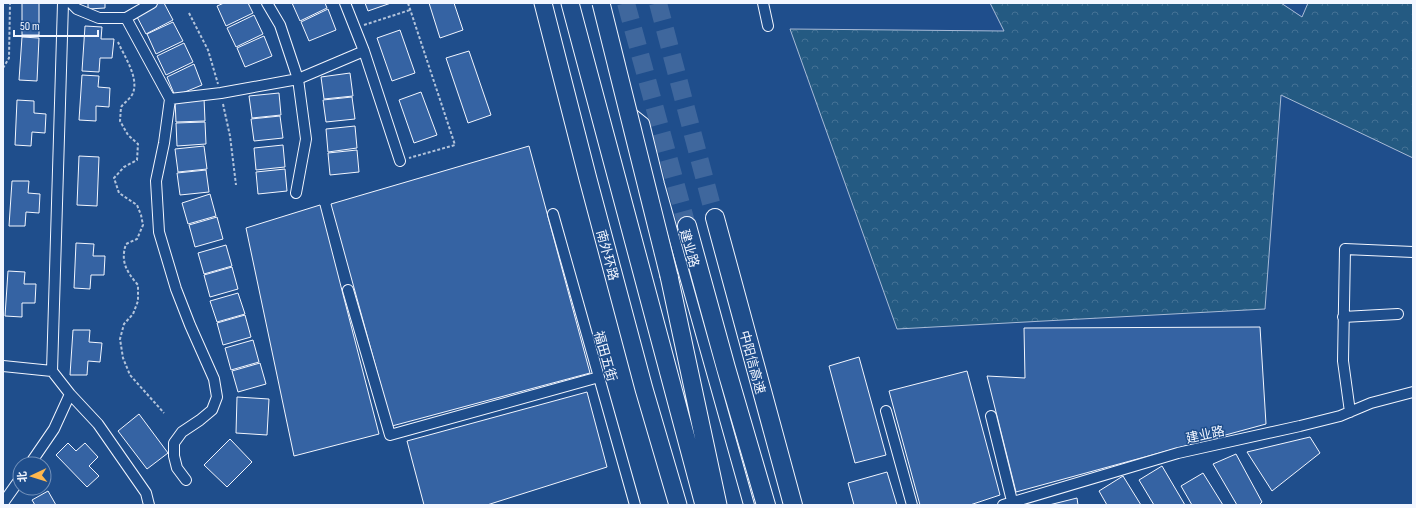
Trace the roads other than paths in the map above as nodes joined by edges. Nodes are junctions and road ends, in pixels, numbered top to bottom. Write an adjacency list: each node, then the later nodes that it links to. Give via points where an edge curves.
1 (63, 3): 25 (street)
2 (71, 3): 10 (street, via 77,9 99,18)
3 (152, 3): 10 (street)
4 (267, 3): 13 (street, via 280,25)
5 (345, 3): 12 (street)
6 (543, 3): 39 (highway, 南外环路, via 644,389)
7 (570, 3): 40 (highway)
8 (601, 3): 41 (highway, bridge, via 669,276); 42 (street, 建业路, via 623,98 630,113 644,123)
9 (763, 3): 11 (street)
10 (126, 18): 14 (street)
11 (768, 26)
12 (364, 51): 13 (street); 15 (street)
13 (298, 79): 14 (street); 16 (street, via 306,139)
14 (170, 99): 33 (street, via 156,181 159,232 176,289 214,379 217,397 212,410 182,432 174,443 177,468)
15 (400, 161)
16 (296, 193)
17 (553, 214): 26 (street, 福田五街)
18 (715, 218): 44 (highway, 中阳信高速)
19 (687, 226): 43 (highway, 中阳信高速)
20 (1413, 252): 23 (street, via 1345,249)
21 (348, 290): 26 (street, via 390,435)
22 (1398, 314): 23 (street)
23 (1343, 317): 30 (street, via 1343,361)
24 (3, 366): 25 (street)
25 (52, 371): 28 (street)
26 (599, 377): 38 (street, 福田五街)
27 (1413, 392): 30 (street, 建业路, via 1371,403)
28 (70, 394): 32 (street, via 54,429); 37 (street, via 98,424 146,493)
29 (886, 411): 45 (street)
30 (1350, 412): 36 (street, 建业路, via 1300,426 1178,453)
31 (991, 416): 36 (street)
32 (35, 456)
33 (186, 480)
34 (12, 490): 35 (street)
35 (3, 503)
36 (1010, 504)
37 (149, 505)
38 (634, 505)
39 (678, 505)
40 (704, 505)
41 (718, 505)
42 (749, 505)
43 (766, 505)
44 (793, 505)
45 (912, 505)

